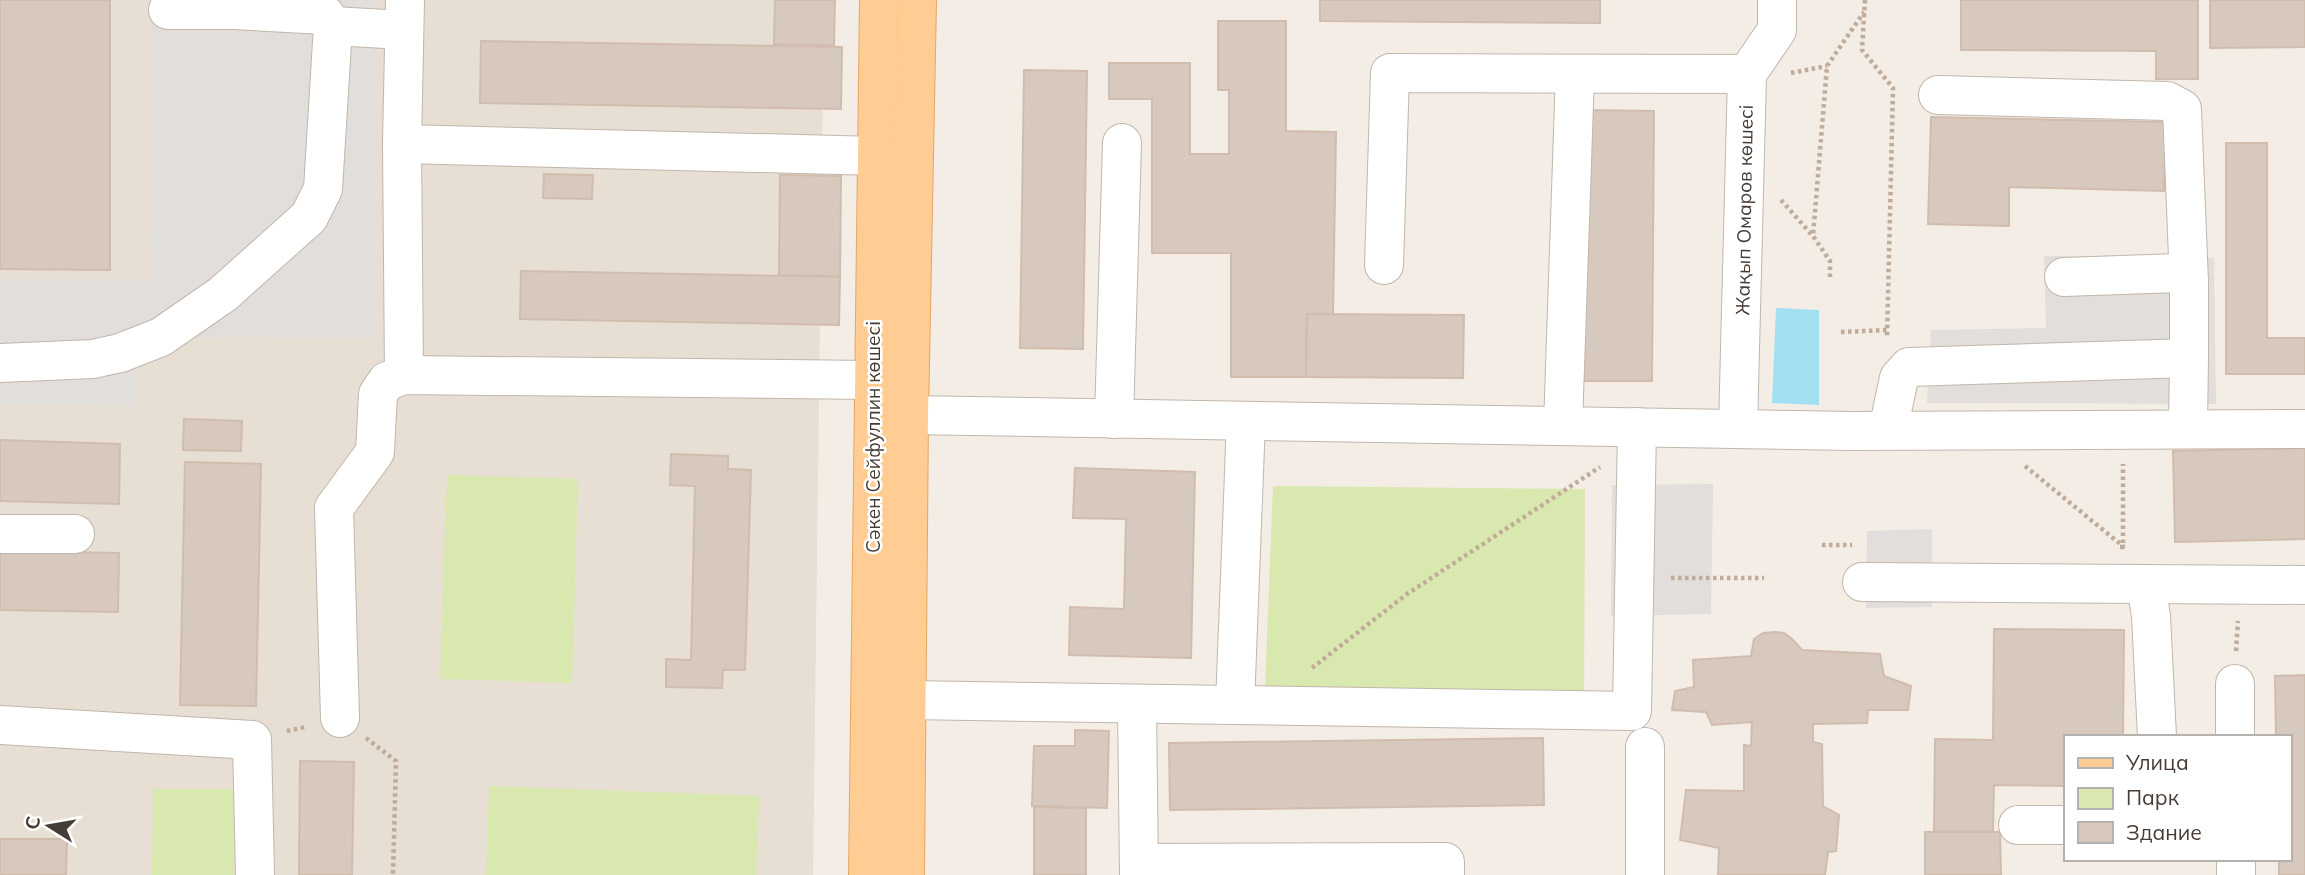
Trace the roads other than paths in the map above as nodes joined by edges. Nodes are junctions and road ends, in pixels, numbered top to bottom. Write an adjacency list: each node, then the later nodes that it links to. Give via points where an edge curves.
1 (879, 0): 12 (main road, Сәкен Сейфуллин көшесі)
2 (917, 0): 20 (main road, Сәкен Сейфуллин көшесі)
3 (1777, 0): 8 (lane, via 1777,30)
4 (168, 10): 6 (lane, via 325,15)
5 (404, 15): 6 (lane); 11 (lane)
6 (333, 26): 17 (lane, via 323,189 309,217 223,294 161,337 93,359)
7 (1575, 74): 8 (lane); 13 (lane, via 1390,73); 23 (lane)
8 (1747, 74): 25 (lane, Жақып Омаров көшесі)
9 (1938, 95): 15 (lane, via 2166,101 2182,109)
10 (1122, 143): 21 (lane)
11 (402, 144): 12 (lane); 18 (lane)
12 (877, 156): 19 (main road, Сәкен Сейфуллин көшесі)
13 (1384, 265)
14 (2064, 277): 15 (lane, via 2178,273)
15 (2189, 282): 16 (lane)
16 (2189, 358): 26 (lane); 28 (lane, via 1909,368 1899,378)
17 (0, 363)
18 (404, 374): 19 (lane); 38 (lane, via 387,380 378,394 375,452 334,508)
19 (873, 380): 47 (main road, Сәкен Сейфуллин көшесі)
20 (909, 415): 21 (lane); 35 (main road, Сәкен Сейфуллин көшесі)
21 (1114, 419): 22 (lane)
22 (1246, 421): 23 (lane); 37 (lane)
23 (1563, 426): 24 (lane)
24 (1637, 427): 25 (lane); 37 (lane, via 1632,711)
25 (1738, 429): 28 (lane)
26 (2188, 429): 27 (lane); 28 (lane)
27 (2305, 429)
28 (1888, 430)
29 (0, 534): 30 (lane)
30 (75, 534)
31 (1862, 564): 32 (lane)
32 (2146, 584): 33 (lane); 40 (lane)
33 (2305, 585)
34 (2235, 684): 41 (lane)
35 (907, 700): 36 (lane); 48 (main road, Сәкен Сейфуллин көшесі)
36 (1137, 704): 37 (lane); 45 (lane)
37 (1235, 705)
38 (340, 718)
39 (0, 725): 46 (lane, via 252,740)
40 (2157, 735)
41 (2235, 735)
42 (1645, 747): 50 (lane)
43 (2018, 825): 44 (lane)
44 (2064, 825)
45 (1139, 869): 49 (lane, via 1445,862)
46 (255, 875)
47 (868, 875)
48 (905, 875)
49 (1445, 875)
50 (1645, 875)

